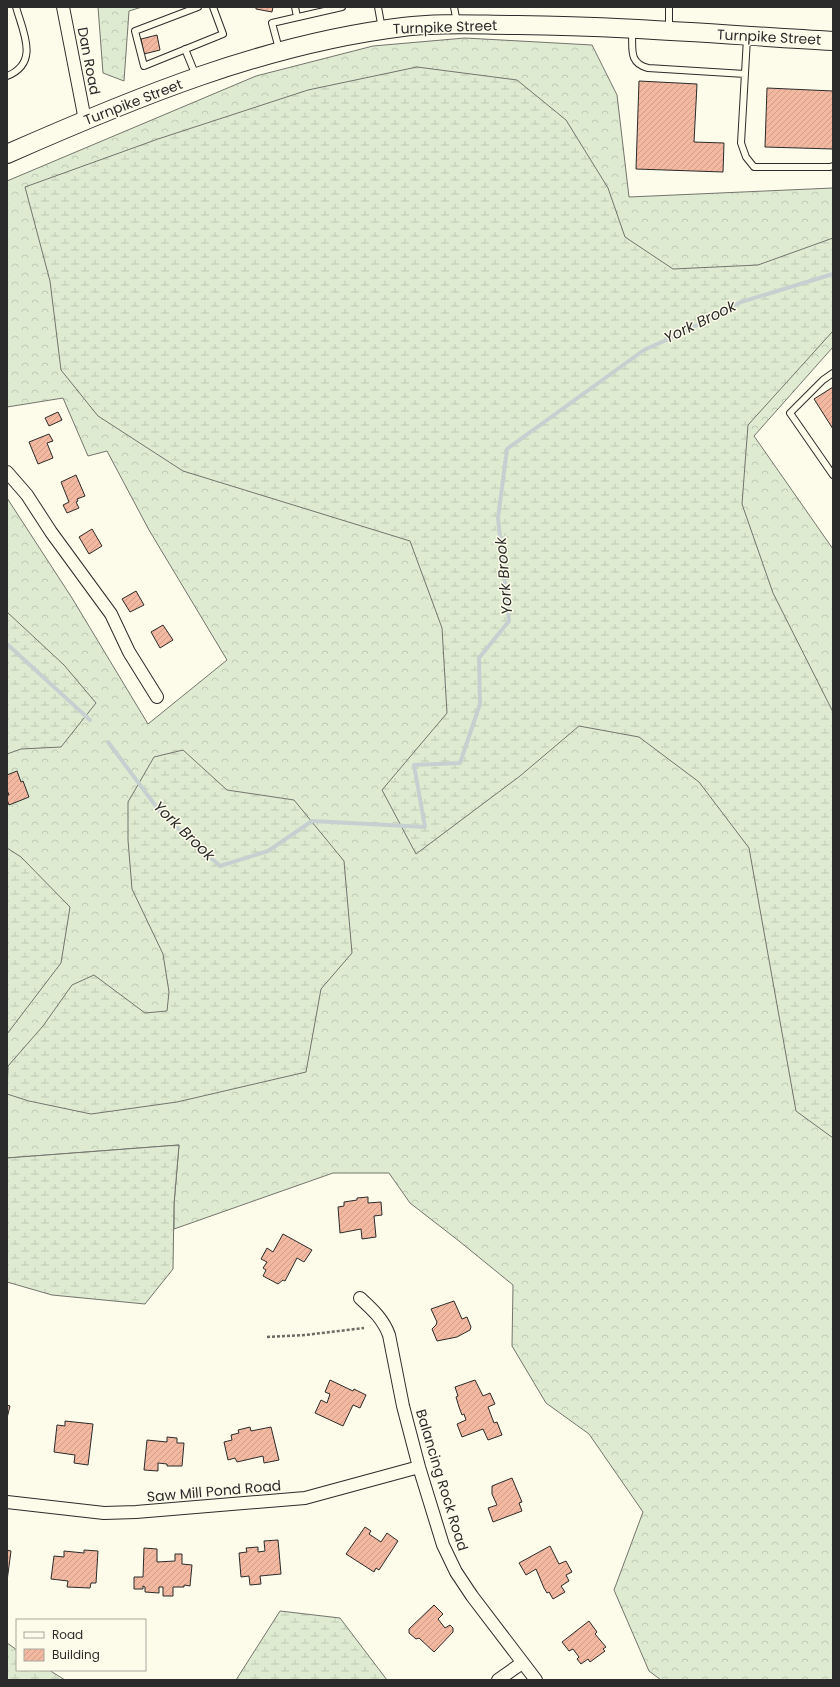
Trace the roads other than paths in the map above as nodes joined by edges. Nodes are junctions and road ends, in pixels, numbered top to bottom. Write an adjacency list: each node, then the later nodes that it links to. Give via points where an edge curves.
1 (16, 7): 20 (lane, via 27,55 20,68)
2 (63, 7): 22 (street, Dan Road)
3 (198, 7): 17 (lane, via 135,30 144,66)
4 (213, 7): 17 (lane, via 223,34)
5 (295, 7): 10 (lane)
6 (340, 7): 10 (lane)
7 (378, 7): 13 (lane)
8 (454, 7): 11 (lane)
9 (669, 7): 14 (lane)
10 (297, 17): 18 (lane, via 272,23)
11 (457, 25): 12 (main road, Turnpike Street); 13 (main road, Turnpike Street, via 405,26)
12 (632, 29): 14 (main road, Turnpike Street); 19 (lane, via 633,57 639,66)
13 (382, 30): 18 (main road, Turnpike Street, via 338,36)
14 (669, 31): 15 (main road, Turnpike Street)
15 (747, 36): 16 (main road, Turnpike Street); 19 (lane)
16 (833, 41)
17 (185, 49): 21 (lane)
18 (280, 51): 21 (main road, Turnpike Street)
19 (745, 74): 24 (lane, via 741,143 746,157 754,167)
20 (7, 76)
21 (197, 78): 22 (main road, Turnpike Street)
22 (85, 120): 23 (main road, Turnpike Street)
23 (7, 154)
24 (833, 166)
25 (833, 373): 27 (lane, via 790,413)
26 (7, 472): 28 (street, via 27,495 111,614 129,652)
27 (833, 475)
28 (157, 697)
29 (360, 1298): 30 (street, Balancing Rock Road, via 378,1314 389,1335 403,1406)
30 (419, 1467): 31 (street, Saw Mill Pond Road, via 305,1498 104,1513); 32 (street, Balancing Rock Road, via 443,1545 456,1572)
31 (7, 1502)
32 (522, 1663): 33 (street); 34 (street, Balancing Rock Road)
33 (498, 1680)
34 (536, 1680)

